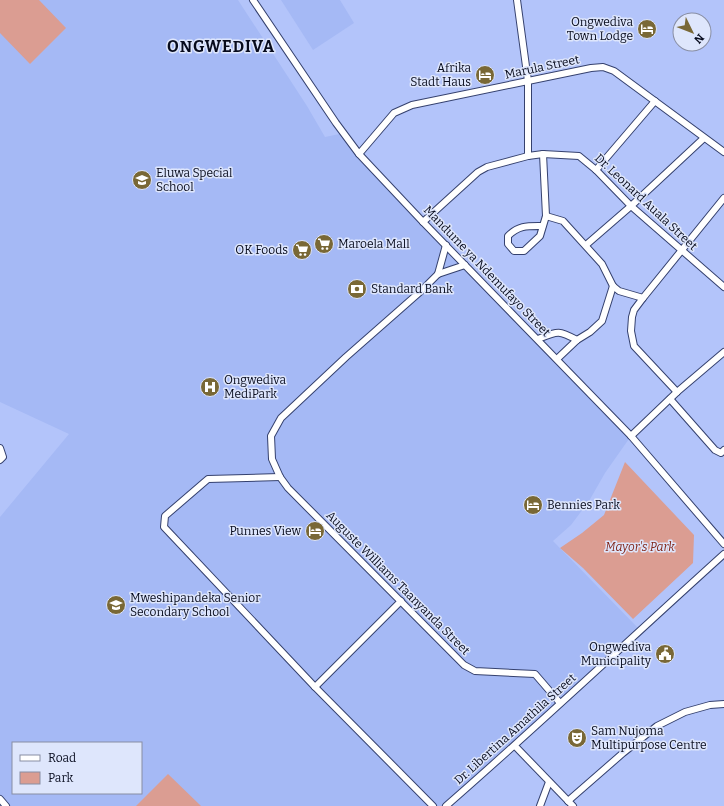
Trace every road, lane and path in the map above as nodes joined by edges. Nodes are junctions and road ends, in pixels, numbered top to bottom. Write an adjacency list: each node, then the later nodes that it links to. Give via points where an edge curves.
1 (253, 0): 7 (street, Mandume ya Ndemufayo Street)
2 (517, 0): 3 (street)
3 (528, 81): 4 (street, Marula Street, via 591,68 603,68 614,70); 7 (street, Marula Street, via 412,105 394,113); 9 (street)
4 (655, 101): 5 (street, Marula Street); 10 (street)
5 (704, 138): 6 (street, Marula Street); 12 (street)
6 (724, 152)
7 (359, 154): 14 (street, Mandume ya Ndemufayo Street)
8 (543, 154): 9 (street, Dr. Leonard Auala Street); 10 (street, Dr. Leonard Auala Street, via 579,156); 13 (street)
9 (528, 156): 14 (street, Dr. Leonard Auala Street, via 487,167 478,172)
10 (596, 170): 12 (street, Dr. Leonard Auala Street)
11 (724, 198): 18 (street)
12 (631, 206): 16 (street); 18 (street, Dr. Leonard Auala Street)
13 (546, 216): 15 (street); 16 (street, via 563,221)
14 (424, 222): 17 (street, Mandume ya Ndemufayo Street)
15 (543, 226): 15 (street, via 540,236 524,251 514,251 508,244 508,236 515,229)
16 (586, 244): 21 (street, via 602,264)
17 (446, 245): 19 (street, Mandume ya Ndemufayo Street); 20 (street)
18 (682, 250): 22 (street, Dr. Leonard Auala Street); 23 (street)
19 (465, 264): 20 (street); 24 (street, Mandume ya Ndemufayo Street)
20 (438, 274): 34 (street, Auguste Williams Taanyanda Street, via 281,418 271,436 272,459)
21 (613, 286): 23 (street, via 619,291); 25 (street, via 602,321)
22 (724, 287)
23 (643, 298): 28 (street, via 632,316 631,332 634,346)
24 (538, 339): 25 (street, via 562,332); 27 (street, Mandume ya Ndemufayo Street)
25 (577, 340): 27 (street)
26 (724, 352): 28 (street)
27 (557, 359): 30 (street, Mandume ya Ndemufayo Street)
28 (677, 392): 29 (street)
29 (670, 399): 30 (street); 32 (street, via 716,450)
30 (631, 436): 35 (street, Mandume ya Ndemufayo Street)
31 (0, 448): 33 (street, via 3,457)
32 (724, 450)
33 (0, 460)
34 (280, 477): 37 (street, Auguste Williams Taanyanda Street); 38 (street, via 208,479 165,516 164,527)
35 (724, 544)
36 (724, 554): 39 (street, Dr. Libertina Amathila Street)
37 (401, 601): 38 (street); 39 (street, Auguste Williams Taanyanda Street, via 467,668 535,674)
38 (315, 687): 46 (street)
39 (560, 703): 41 (street, Dr. Libertina Amathila Street)
40 (724, 704): 44 (street, via 685,712 657,726 623,753)
41 (515, 746): 42 (street); 47 (street, Dr. Libertina Amathila Street)
42 (549, 782): 44 (street); 48 (street)
43 (0, 800): 45 (street)
44 (570, 804)
45 (6, 806)
46 (433, 806)
47 (446, 806)
48 (540, 806)

